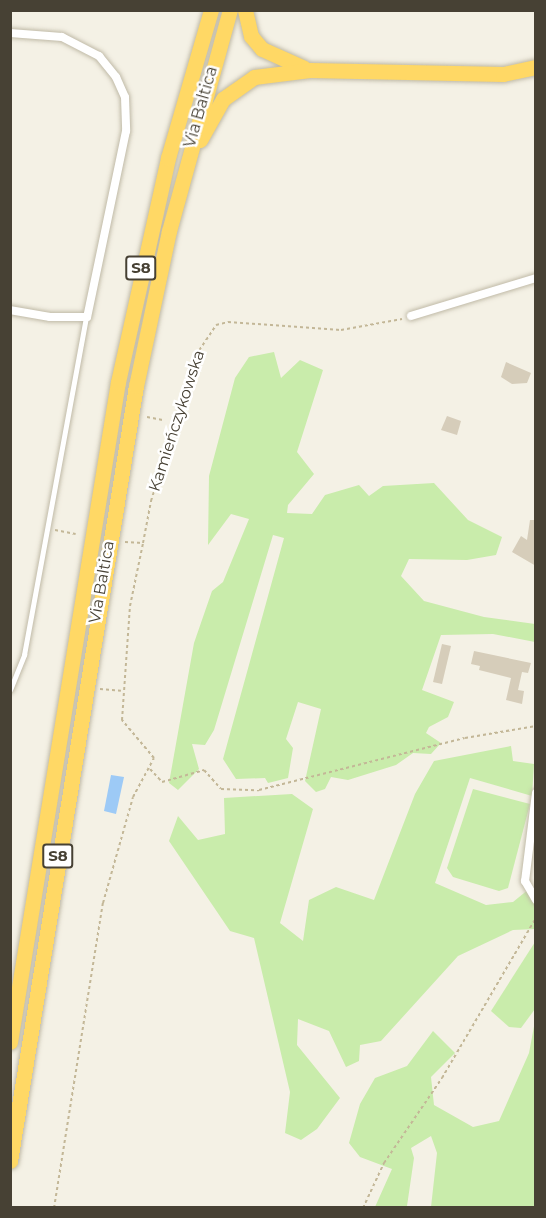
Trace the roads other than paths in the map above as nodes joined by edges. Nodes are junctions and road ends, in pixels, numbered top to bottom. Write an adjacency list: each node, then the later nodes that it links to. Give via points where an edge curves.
1 (206, 10): 6 (highway)
2 (211, 10): 6 (highway, Via Baltica / S8)
3 (230, 10): 9 (highway, Via Baltica / S8)
4 (245, 10): 8 (highway, via 251,36 262,49)
5 (10, 33): 13 (street, via 62,37 81,44 99,56 116,77 124,97 126,131)
6 (198, 50): 17 (highway, Via Baltica / S8, via 152,220 118,382)
7 (536, 67): 8 (highway, via 503,74)
8 (310, 70): 9 (highway, via 254,77 230,90 209,118)
9 (180, 184): 18 (highway, Via Baltica / S8, via 149,318 102,581)
10 (536, 278): 12 (street)
11 (10, 310): 13 (street, via 50,317)
12 (411, 316)
13 (87, 317): 14 (lane, via 24,655)
14 (10, 690)
15 (536, 794): 16 (street, via 525,881)
16 (536, 900)
17 (10, 1042)
18 (10, 1161)

